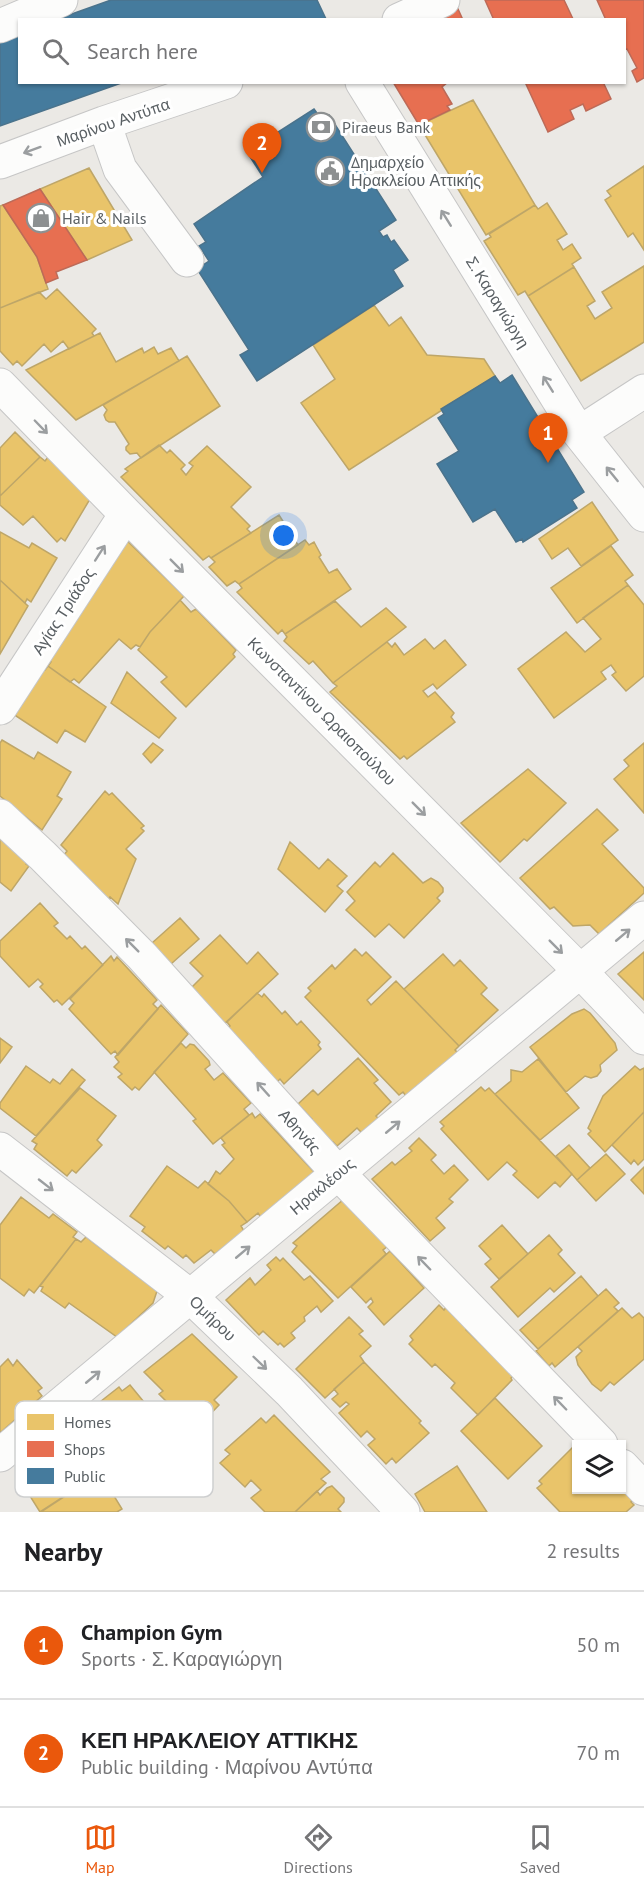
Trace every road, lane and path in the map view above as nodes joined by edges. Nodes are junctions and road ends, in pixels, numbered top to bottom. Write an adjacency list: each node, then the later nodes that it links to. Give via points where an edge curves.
1 (61, 0): 5 (street)
2 (443, 0): 3 (street)
3 (389, 16)
4 (18, 18): 6 (street)
5 (19, 18)
6 (0, 26)
7 (220, 84): 9 (street, Μαρίνου Αντύπα)
8 (363, 84): 14 (street, Σ. Καραγιώργη, one-way to 8)
9 (104, 123): 10 (street, Μαρίνου Αντύπα, one-way to 10); 11 (street, via 120,169)
10 (0, 162)
11 (187, 260)
12 (0, 385): 15 (street, Κωνσταντίνου Ωραιοπούλου, one-way to 15)
13 (644, 391): 14 (street)
14 (579, 433): 16 (street, Σ. Καραγιώργη, one-way to 14)
15 (126, 514): 17 (street, Αγίας Τριάδος, one-way to 15); 20 (street, Κωνσταντίνου Ωραιοπούλου, one-way to 20)
16 (644, 515)
17 (0, 708)
18 (0, 816): 23 (street, Αθηνάς, one-way to 18, via 142,956)
19 (644, 918): 20 (street, Ηρακλέους, one-way to 19)
20 (580, 971): 21 (street, Κωνσταντίνου Ωραιοπούλου); 23 (street, Ηρακλέους, one-way to 20)
21 (644, 1038)
22 (0, 1149): 24 (street, Ομήρου, one-way to 24)
23 (338, 1173): 24 (street, Ηρακλέους, one-way to 23); 26 (street, Αθηνάς, one-way to 23)
24 (190, 1296): 25 (street, Ηρακλέους, one-way to 24); 31 (street, Ομήρου, one-way to 31, via 289,1391)
25 (65, 1401)
26 (597, 1440)
27 (15, 1442): 28 (street, Ηρακλέους, one-way to 27)
28 (0, 1455)
29 (626, 1471): 30 (street)
30 (644, 1489)
31 (403, 1512)

